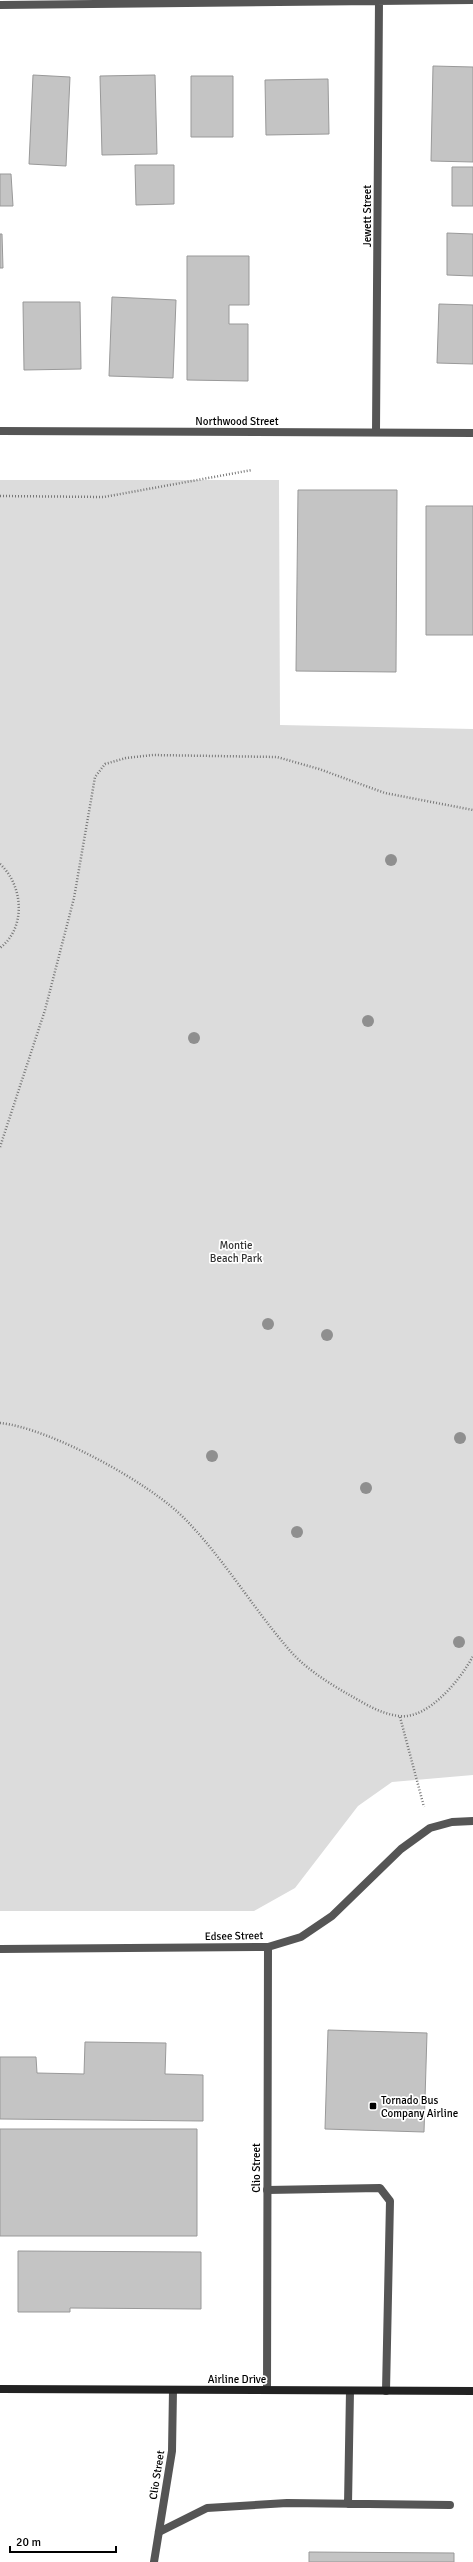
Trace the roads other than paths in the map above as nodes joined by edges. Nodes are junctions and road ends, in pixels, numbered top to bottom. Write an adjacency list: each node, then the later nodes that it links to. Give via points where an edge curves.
1 (379, 0): 2 (street); 3 (street); 5 (street, Jewett Street)
2 (473, 0)
3 (0, 5)
4 (0, 431): 5 (street, Northwood Street)
5 (376, 432): 6 (street, Northwood Street)
6 (473, 433)
7 (473, 1821): 8 (street, Edsee Street, via 430,1828 401,1849 332,1916 301,1937)
8 (268, 1947): 9 (street, Edsee Street); 10 (street, Clio Street)
9 (0, 1949)
10 (267, 2190): 13 (street, Clio Street); 15 (street, via 380,2188 390,2201)
11 (0, 2390): 12 (main road, Airline Drive)
12 (173, 2390): 13 (main road, Airline Drive); 19 (street, Clio Street, via 172,2451)
13 (267, 2390): 14 (main road, Airline Drive)
14 (350, 2391): 15 (main road, Airline Drive); 17 (street)
15 (386, 2391): 16 (main road, Airline Drive)
16 (473, 2391)
17 (348, 2504): 18 (street); 19 (street, via 287,2503 206,2508)
18 (450, 2505)
19 (159, 2532): 20 (street, Clio Street)
20 (154, 2562)

